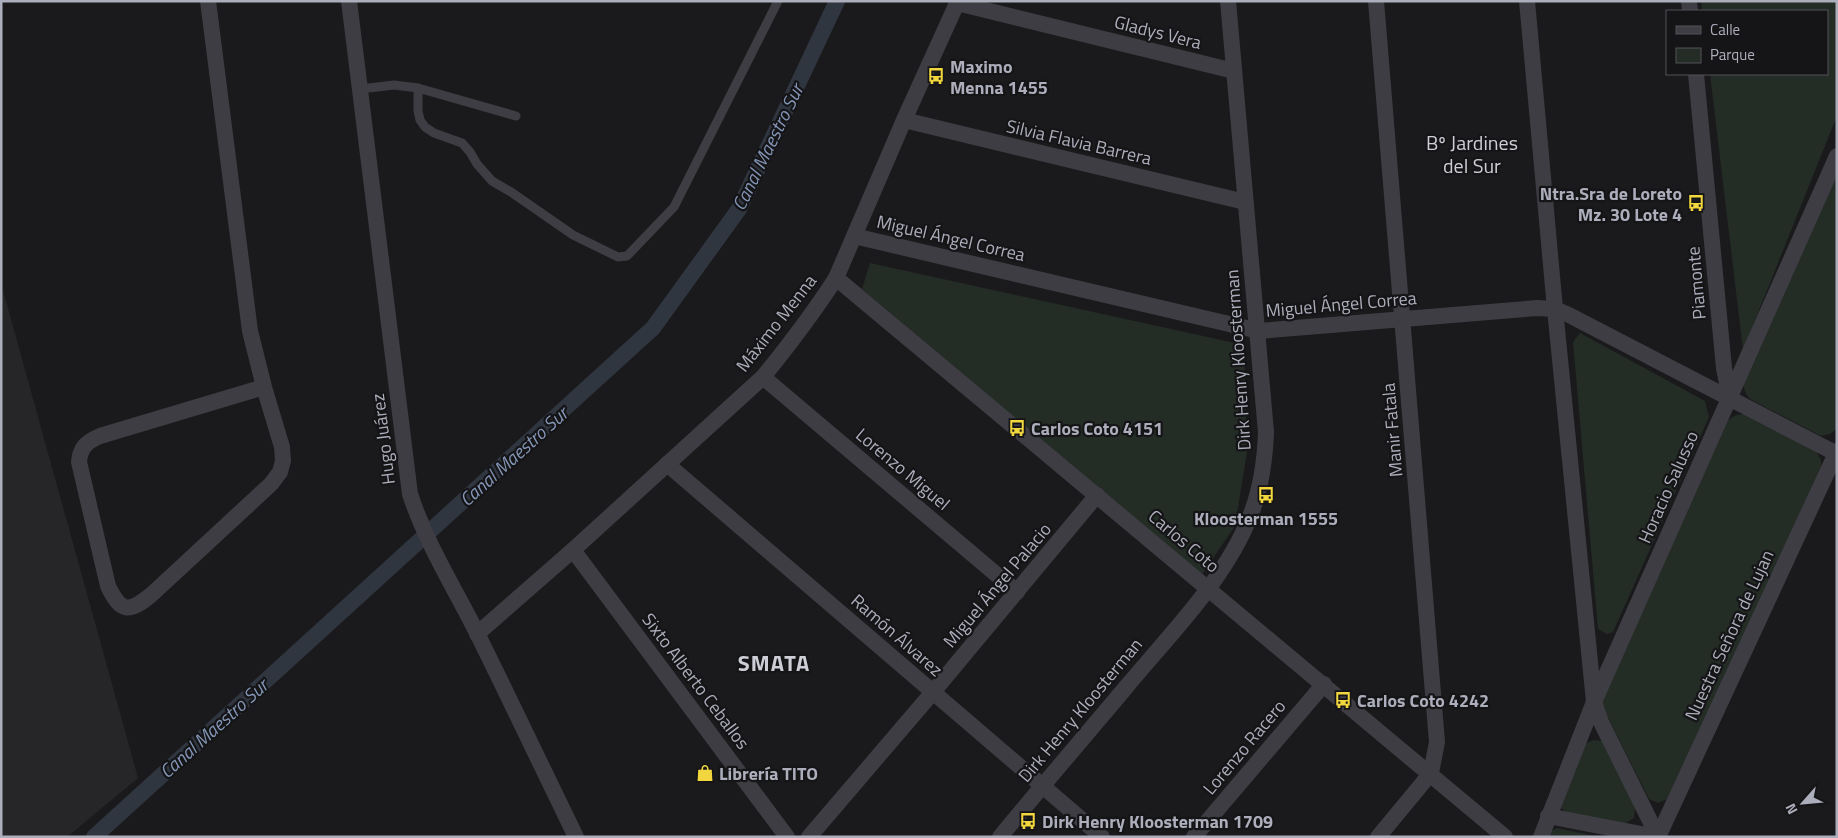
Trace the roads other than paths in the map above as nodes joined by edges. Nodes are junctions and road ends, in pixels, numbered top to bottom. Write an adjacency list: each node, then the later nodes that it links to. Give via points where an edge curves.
1 (208, 1): 22 (street, via 250,331)
2 (349, 1): 11 (street, Hugo Juárez)
3 (778, 1): 10 (lane, via 674,207 627,256 618,257 573,235 492,181 462,143 425,127 418,111)
4 (1228, 1): 8 (street, Dirk Henry Kloosterman)
5 (1376, 1): 19 (street, Manir Fatala)
6 (1527, 1): 18 (street)
7 (957, 2): 8 (street, Gladys Vera); 13 (street, Máximo Menna)
8 (1234, 71): 15 (street, Dirk Henry Kloosterman)
9 (1696, 75): 23 (street, Piamonte, via 1724,368)
10 (418, 88): 11 (lane, via 394,85); 12 (lane)
11 (360, 89): 30 (street, Hugo Juárez, via 410,494)
12 (516, 116)
13 (904, 120): 15 (street, Silvia Flavia Barrera); 16 (street, Máximo Menna)
14 (1837, 156): 23 (street, Horacio Salusso)
15 (1245, 202): 20 (street, Dirk Henry Kloosterman)
16 (854, 236): 17 (street, Máximo Menna); 20 (street, Miguel Ángel Correa)
17 (836, 278): 21 (street, Máximo Menna); 26 (street, Carlos Coto)
18 (1555, 309): 19 (street, Miguel Ángel Correa); 23 (street, Miguel Ángel Correa); 33 (street)
19 (1403, 318): 20 (street, Miguel Ángel Correa); 34 (street, Manir Fatala, via 1436,742)
20 (1258, 331): 28 (street, Dirk Henry Kloosterman, via 1266,432 1265,460 1248,521)
21 (764, 377): 25 (street, Máximo Menna); 29 (street, Lorenzo Miguel)
22 (264, 387): 22 (street, via 100,436 82,447 79,462 108,586 122,606 138,606 152,595 272,484 280,472 282,447)
23 (1730, 399): 24 (street, Miguel Ángel Correa); 33 (street, Horacio Salusso)
24 (1836, 452): 46 (street, Nuestra Señora de Lujan)
25 (667, 464): 27 (street, Máximo Menna); 32 (street, Ramón Álvarez)
26 (1097, 495): 28 (street, Carlos Coto); 29 (street, Miguel Ángel Palacio)
27 (573, 550): 30 (street, Máximo Menna); 38 (street, Sixto Alberto Ceballos)
28 (1209, 588): 31 (street, Carlos Coto); 35 (street, Dirk Henry Kloosterman)
29 (1017, 592): 32 (street, Miguel Ángel Palacio)
30 (477, 634): 37 (street, Hugo Juárez)
31 (1324, 684): 34 (street, Carlos Coto); 42 (street, Lorenzo Racero)
32 (933, 692): 35 (street, Ramón Álvarez); 39 (street, Miguel Ángel Palacio)
33 (1594, 702): 36 (street, Horacio Salusso); 46 (street)
34 (1430, 773): 43 (street, Manir Fatala); 44 (street, Carlos Coto)
35 (1043, 786): 40 (street, Dirk Henry Kloosterman); 41 (street, Ramón Álvarez)
36 (1548, 816): 45 (street, Horacio Salusso); 46 (street)
37 (576, 837)
38 (787, 837)
39 (809, 837)
40 (1000, 837)
41 (1102, 837)
42 (1194, 837)
43 (1378, 837)
44 (1505, 837)
45 (1541, 837)
46 (1658, 837)

